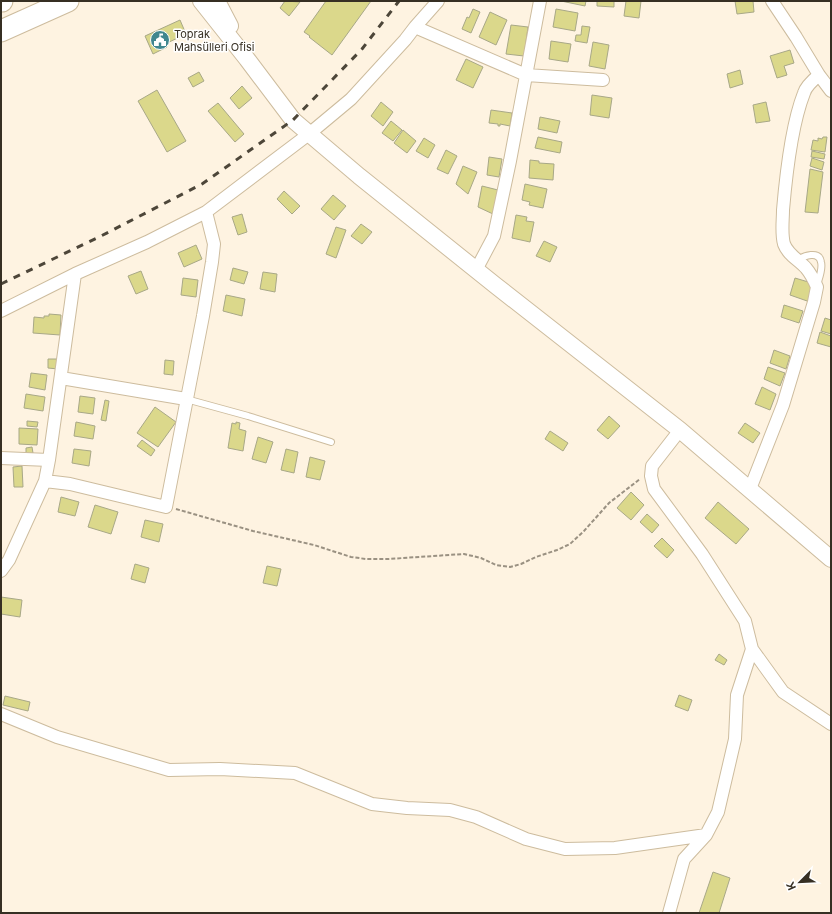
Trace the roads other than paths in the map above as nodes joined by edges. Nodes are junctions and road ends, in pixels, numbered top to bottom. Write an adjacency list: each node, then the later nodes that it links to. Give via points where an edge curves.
1 (68, 1): 8 (highway)
2 (201, 1): 9 (street)
3 (217, 1): 9 (street)
4 (438, 1): 7 (street)
5 (540, 1): 10 (street)
6 (772, 1): 11 (street)
7 (414, 27): 10 (street); 14 (street, via 351,98)
8 (1, 32)
9 (247, 59): 14 (street, via 293,120)
10 (526, 75): 12 (street); 17 (street, via 494,236)
11 (819, 75): 13 (street); 16 (street, via 804,92 794,125 785,188 782,225 784,243)
12 (603, 80)
13 (831, 91)
14 (309, 134): 15 (street); 17 (street)
15 (206, 212): 18 (street); 22 (street, via 214,244)
16 (796, 260): 19 (street, via 806,268); 19 (lane, via 808,255 818,257 822,264)
17 (476, 270): 23 (street)
18 (75, 274): 20 (street); 21 (street)
19 (817, 287): 28 (street, via 783,405)
20 (1, 311)
21 (61, 378): 22 (street); 26 (street)
22 (186, 399): 24 (lane); 27 (street, via 166,507)
23 (680, 430): 28 (street); 31 (street, via 652,466 650,476 654,489 702,554 745,620)
24 (331, 442)
25 (1, 458): 26 (street)
26 (49, 460): 27 (street)
27 (45, 480): 30 (street, via 10,560)
28 (750, 490): 29 (street)
29 (831, 559)
30 (1, 571)
31 (752, 649): 33 (street, via 783,692); 34 (street, via 737,695 735,739 718,812)
32 (1, 714): 34 (street, via 57,737 169,770 220,769 295,773 372,804 450,810 476,818 526,840 565,849 615,848)
33 (831, 724)
34 (706, 836): 35 (street, via 684,859)
35 (669, 913)

